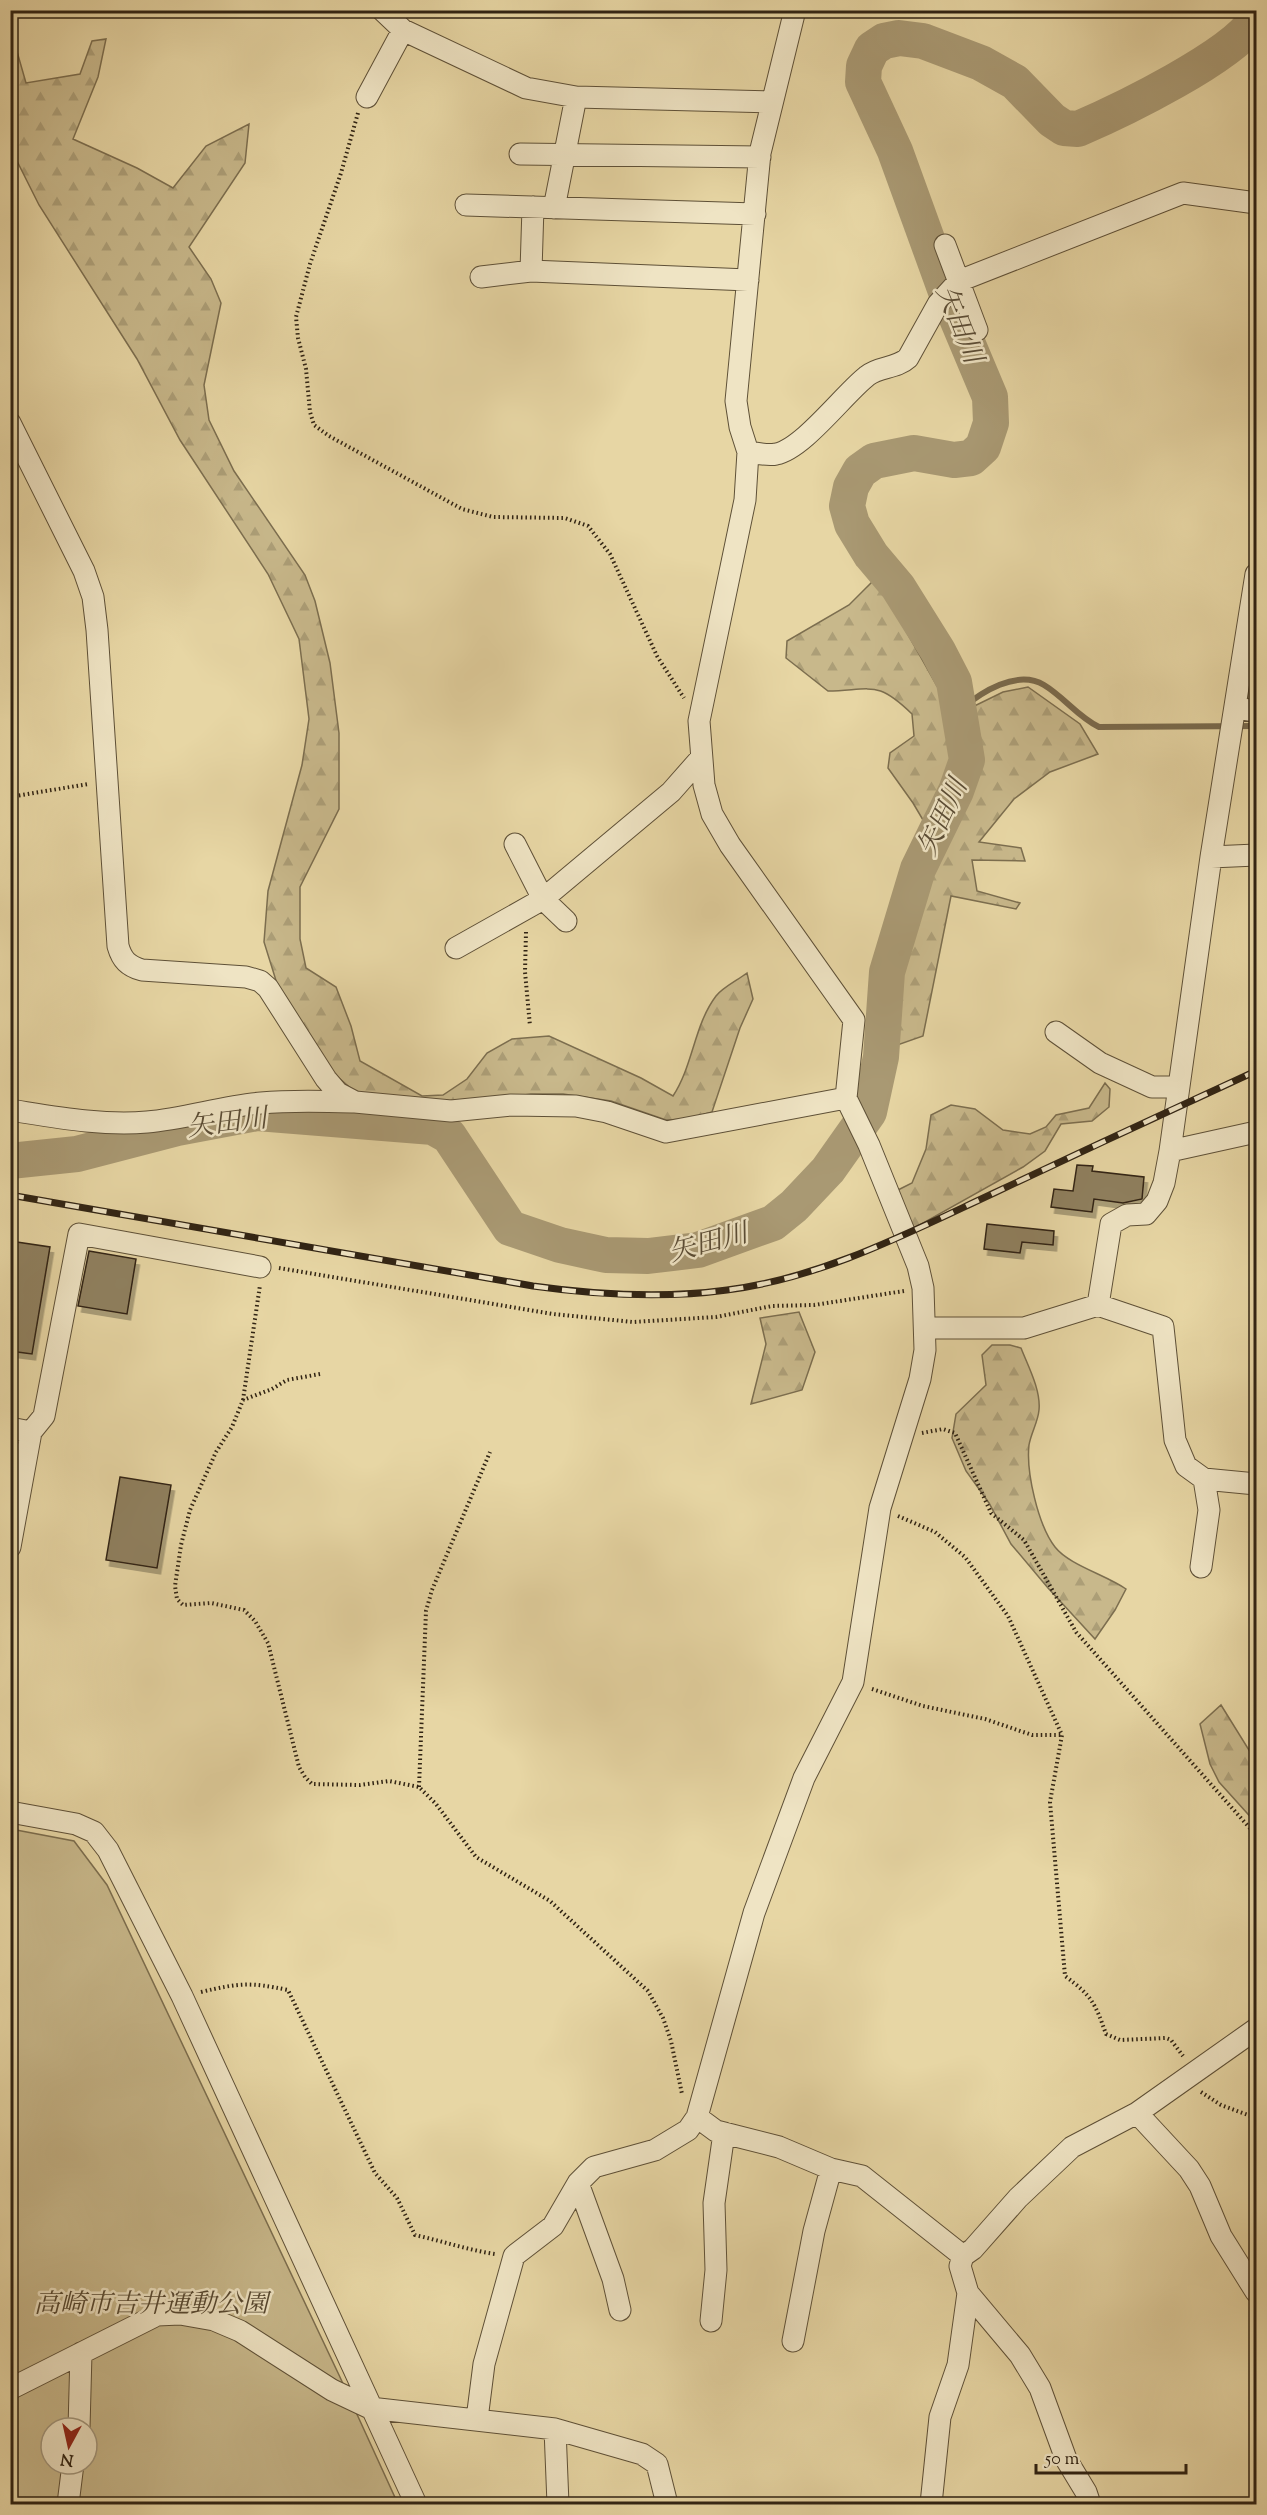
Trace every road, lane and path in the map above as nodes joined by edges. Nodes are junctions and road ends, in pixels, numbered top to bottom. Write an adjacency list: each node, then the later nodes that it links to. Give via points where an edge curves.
1 (382, 10): 3 (street)
2 (795, 10): 6 (street)
3 (403, 30): 4 (street); 5 (street, via 526,88)
4 (367, 97): 26 (path, via 355,117 296,317 314,425 462,509 493,518 565,518 588,526 610,554 657,656)
5 (576, 97): 6 (street); 8 (street)
6 (771, 102): 9 (street)
7 (520, 154): 8 (street)
8 (564, 154): 9 (street); 13 (street)
9 (760, 158): 14 (street)
10 (1257, 203): 19 (street, via 1183,193)
11 (466, 205): 12 (street)
12 (533, 207): 13 (street); 16 (street)
13 (554, 208): 14 (street)
14 (755, 214): 18 (street)
15 (945, 245): 19 (street)
16 (531, 271): 17 (street); 18 (street)
17 (481, 277)
18 (748, 280): 22 (street, via 736,401)
19 (957, 283): 20 (street); 22 (street, via 938,304 908,358 868,375 782,453)
20 (977, 330)
21 (10, 423): 28 (street, via 84,571 93,597)
22 (748, 452): 26 (street, via 746,500)
23 (1257, 574): 24 (street)
24 (1235, 708): 25 (street); 32 (street)
25 (1257, 711)
26 (699, 721): 27 (street)
27 (701, 758): 33 (street, via 670,792); 41 (street, via 712,814 730,845 854,1020)
28 (107, 781): 29 (path); 40 (street, via 121,958 142,970 260,981 326,1079 338,1093)
29 (10, 797)
30 (515, 844): 33 (street)
31 (1257, 855): 32 (street)
32 (1211, 857): 39 (street)
33 (543, 899): 34 (street); 36 (street)
34 (566, 921)
35 (527, 927): 37 (path, via 524,948)
36 (456, 948)
37 (530, 1026)
38 (1056, 1032): 39 (street, via 1100,1063 1152,1087)
39 (1178, 1087): 44 (street)
40 (355, 1102): 41 (street, via 452,1111 511,1105 576,1106 666,1132); 42 (street, via 260,1103 147,1122 77,1120)
41 (848, 1102): 46 (street, via 918,1266)
42 (10, 1110)
43 (1257, 1132): 44 (street)
44 (1170, 1151): 47 (street, via 1157,1201 1146,1214 1126,1215 1111,1224)
45 (260, 1267): 46 (path, via 289,1268 564,1316 633,1322 716,1317 772,1306 814,1305); 50 (path); 51 (street, via 78,1234 44,1416)
46 (923, 1288): 48 (street)
47 (1098, 1305): 48 (street, via 1024,1328); 54 (street, via 1163,1327 1175,1440 1186,1466)
48 (926, 1328): 52 (street, via 920,1379)
49 (320, 1374): 50 (path, via 287,1380)
50 (243, 1400): 61 (path, via 190,1510 175,1586 177,1599 183,1605 211,1603 244,1610 255,1621 268,1643 300,1767 312,1784 389,1781)
51 (21, 1430): 57 (street)
52 (901, 1437): 56 (street); 63 (path, via 943,1429 955,1433 991,1513 1023,1540 1076,1632)
53 (490, 1452): 61 (path, via 426,1611)
54 (1204, 1479): 55 (street); 58 (street, via 1209,1510)
55 (1257, 1484)
56 (880, 1508): 59 (street); 60 (path, via 935,1532 964,1557 1008,1616)
57 (10, 1547)
58 (1201, 1567)
59 (853, 1682): 60 (path, via 1020,1732); 68 (street, via 804,1778 754,1913)
60 (1062, 1735): 66 (path, via 1050,1802 1065,1976 1095,2003 1106,2034 1120,2040 1171,2040)
61 (419, 1787): 68 (path, via 476,1857 550,1900 648,1991 671,2041 681,2093)
62 (10, 1812): 64 (street, via 76,1824 94,1832 108,1850)
63 (1257, 1835)
64 (182, 1996): 73 (path, via 238,1983 288,1990 375,2173 397,2198 415,2235 472,2251); 82 (street)
65 (1257, 2029): 66 (street)
66 (1189, 2076): 67 (street); 69 (path, via 1221,2105)
67 (1137, 2113): 74 (street, via 1072,2147); 76 (street, via 1189,2169 1221,2236)
68 (697, 2117): 70 (street); 72 (street, via 688,2130 655,2150 594,2167)
69 (1257, 2118)
70 (724, 2133): 71 (street, via 779,2147); 78 (street, via 714,2203 716,2270)
71 (831, 2169): 74 (street, via 862,2176); 79 (street, via 814,2231)
72 (578, 2183): 73 (street, via 553,2226); 77 (street, via 613,2279)
73 (514, 2256): 84 (street, via 484,2364)
74 (963, 2256): 75 (street, via 960,2266)
75 (968, 2292): 91 (street, via 958,2365 940,2416); 92 (street, via 1020,2355 1040,2388 1066,2459)
76 (1257, 2292)
77 (620, 2310)
78 (711, 2321)
79 (793, 2341)
80 (81, 2353): 81 (street); 82 (street, via 157,2315 180,2314 214,2320 240,2331 332,2390); 83 (street)
81 (10, 2389)
82 (370, 2408): 84 (street); 88 (street)
83 (79, 2416)
84 (477, 2420): 85 (street)
85 (555, 2430): 89 (street); 90 (street, via 642,2454 657,2464)
86 (72, 2476): 87 (street)
87 (68, 2505)
88 (416, 2505)
89 (558, 2505)
90 (667, 2505)
91 (931, 2505)
92 (1090, 2505)

